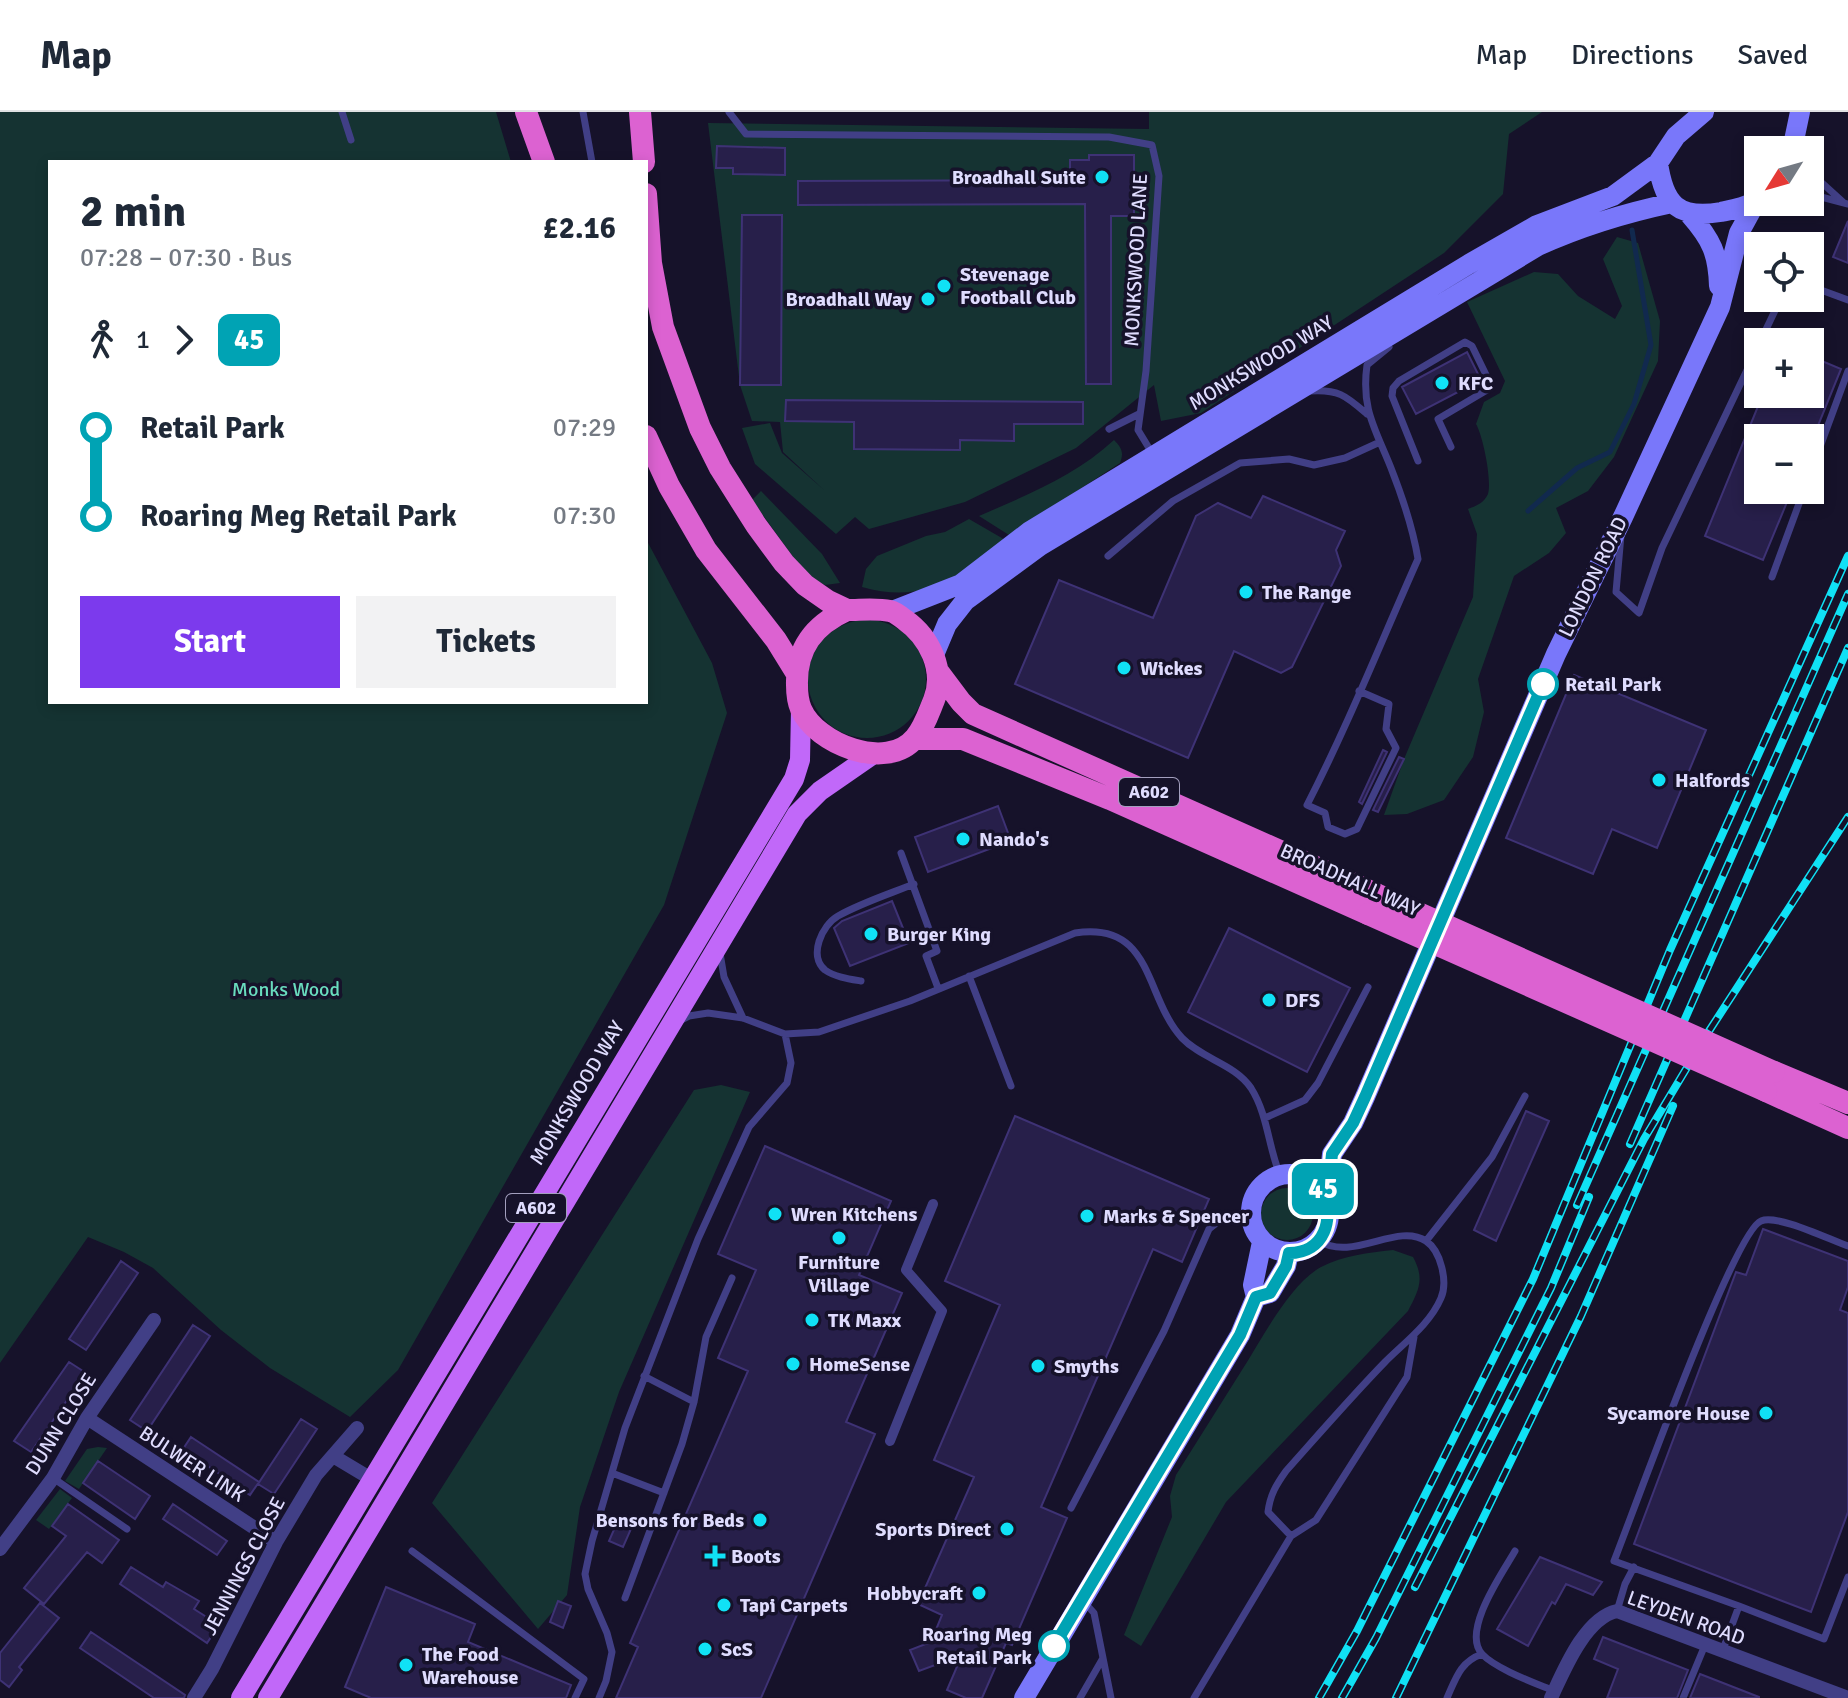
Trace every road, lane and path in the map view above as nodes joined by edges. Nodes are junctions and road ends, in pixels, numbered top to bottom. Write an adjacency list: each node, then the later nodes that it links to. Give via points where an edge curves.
1 (342, 112): 9 (lane)
2 (526, 112): 10 (highway)
3 (583, 112): 11 (lane)
4 (640, 112): 12 (highway)
5 (729, 112): 29 (lane, MONKSWOOD LANE, via 746,134 1109,137 1152,145 1159,176)
6 (1704, 112): 13 (main road, MONKSWOOD WAY, via 1676,136)
7 (1800, 112): 8 (main road)
8 (1796, 136)
9 (351, 140)
10 (543, 160)
11 (592, 160)
12 (644, 160)
13 (1658, 163): 16 (main road); 36 (main road, MONKSWOOD WAY, via 1613,196 1537,225 1483,256)
14 (1824, 184): 17 (lane)
15 (1824, 198): 17 (lane)
16 (1672, 203): 19 (main road); 25 (main road, via 1617,215 1551,240)
17 (1845, 203)
18 (1744, 206): 19 (main road)
19 (1690, 215): 24 (main road, LONDON ROAD, via 1707,234 1718,260)
20 (1749, 216): 24 (main road, LONDON ROAD, via 1739,233)
21 (648, 222): 42 (highway, via 663,327 720,468 784,563 805,585)
22 (1824, 291): 23 (lane)
23 (1848, 300)
24 (1720, 307): 39 (main road, LONDON ROAD)
25 (1430, 312): 28 (main road); 30 (lane, via 1367,365)
26 (1848, 371): 32 (lane)
27 (1744, 376): 39 (lane, via 1662,548 1639,613 1616,592)
28 (1296, 393): 30 (lane, via 1345,394); 44 (main road, via 1040,546 965,601 947,624)
29 (1139, 414): 31 (lane); 36 (lane, MONKSWOOD LANE, via 1138,430)
30 (1367, 414): 34 (lane)
31 (1109, 429)
32 (1824, 436)
33 (648, 440): 45 (highway, via 706,550)
34 (1380, 442): 40 (lane, via 1314,465 1289,459 1240,463 1173,501); 46 (lane, via 1418,559)
35 (1451, 447): 37 (lane, via 1438,419 1487,390 1490,383 1465,342 1393,388)
36 (1153, 455): 43 (main road, MONKSWOOD WAY, via 1030,531 961,584)
37 (1418, 461)
38 (1799, 504): 41 (lane)
39 (1623, 517): 67 (main road, LONDON ROAD, via 1556,654 1365,1097)
40 (1108, 556)
41 (1772, 577)
42 (847, 610): 43 (highway); 45 (highway, via 814,630 803,647)
43 (892, 611): 44 (highway, via 917,629)
44 (936, 663): 48 (highway, via 936,694); 52 (highway, BROADHALL WAY / A602, via 973,714)
45 (797, 674): 47 (highway)
46 (1359, 691): 46 (lane, via 1307,805 1325,813 1328,827 1345,834 1357,829 1396,748 1386,729 1389,704)
47 (801, 709): 49 (highway, via 835,742); 89 (main road, MONKSWOOD WAY / A602, via 800,760 794,779)
48 (915, 739): 49 (highway); 52 (highway, BROADHALL WAY / A602, via 963,739)
49 (872, 755): 53 (main road, A602, via 841,774 797,814)
50 (901, 853): 51 (lane)
51 (914, 884): 55 (lane, via 835,917 823,934 817,958 824,969); 57 (lane, via 937,951 926,956)
52 (1372, 904): 61 (highway, BROADHALL WAY / A602, bridge)
53 (719, 944): 58 (lane, via 724,977); 59 (main road, A602)
54 (969, 976): 57 (lane); 62 (lane); 65 (lane, via 1075,933 1108,934 1125,942 1145,966 1170,1023 1194,1048 1236,1072 1249,1085)
55 (861, 981)
56 (1368, 987): 65 (lane, via 1305,1100)
57 (938, 988): 60 (lane, via 819,1032)
58 (743, 1018): 59 (lane, via 708,1013); 60 (lane)
59 (670, 1025): 111 (main road, A602)
60 (785, 1034): 81 (lane, via 791,1063 787,1083 749,1127)
61 (1770, 1082): 64 (highway, BROADHALL WAY / A602); 66 (highway, BROADHALL WAY / A602)
62 (1011, 1086)
63 (1525, 1096): 73 (lane, via 1492,1157)
64 (1848, 1103)
65 (1265, 1118): 68 (lane)
66 (1848, 1128)
67 (1332, 1154): 68 (main road, LONDON ROAD); 69 (main road, LONDON ROAD)
68 (1286, 1174): 69 (main road, via 1304,1176); 71 (main road, via 1257,1190)
69 (1322, 1190): 72 (main road, via 1329,1218)
70 (933, 1204): 85 (street, via 906,1270 942,1311)
71 (1250, 1212): 74 (main road); 91 (lane, via 1224,1217 1209,1229 1164,1331)
72 (1319, 1241): 73 (lane, via 1335,1248 1391,1238); 76 (main road)
73 (1426, 1241): 80 (lane, via 1440,1264 1443,1292)
74 (1262, 1242): 76 (main road); 78 (main road, via 1253,1285)
75 (1848, 1246): 98 (lane, via 1779,1221 1763,1220 1753,1226 1728,1271 1614,1561)
76 (1289, 1253): 78 (main road, via 1270,1293)
77 (732, 1278): 82 (lane, via 706,1337)
78 (1256, 1297): 101 (main road, via 1240,1335)
79 (154, 1320): 83 (street, DUNN CLOSE)
80 (1414, 1337): 93 (lane, via 1407,1377 1316,1520); 93 (lane, via 1274,1486 1268,1512)
81 (644, 1376): 82 (lane); 87 (lane)
82 (694, 1402): 90 (lane)
83 (87, 1418): 88 (street, DUNN CLOSE); 94 (street, BULWER LINK)
84 (357, 1428): 86 (street, JENNINGS CLOSE)
85 (890, 1441)
86 (333, 1456): 89 (street); 94 (street, JENNINGS CLOSE)
87 (612, 1473): 90 (lane); 113 (lane, via 585,1574 612,1652)
88 (53, 1478): 92 (lane); 95 (street, DUNN CLOSE)
89 (373, 1480): 110 (main road, MONKSWOOD WAY / A602)
90 (664, 1493): 100 (lane)
91 (1071, 1508)
92 (127, 1529)
93 (1291, 1536): 117 (lane)
94 (276, 1542): 109 (street, JENNINGS CLOSE)
95 (0, 1549)
96 (412, 1551): 112 (lane, via 584,1679)
97 (1515, 1551): 106 (lane, via 1482,1607 1477,1644)
98 (1634, 1567): 102 (lane); 103 (lane)
99 (1848, 1577): 102 (lane, via 1824,1639)
100 (625, 1598)
101 (1081, 1600): 107 (lane, via 1094,1613); 114 (main road)
102 (1739, 1606): 105 (lane)
103 (1617, 1611): 104 (street, LEYDEN ROAD); 108 (street, LEYDEN ROAD, via 1591,1626)
104 (1705, 1645): 105 (street, LEYDEN ROAD); 119 (lane)
105 (1722, 1652): 120 (street, LEYDEN ROAD)
106 (1482, 1654): 108 (lane); 118 (lane, via 1469,1659)
107 (1103, 1658): 115 (lane); 116 (lane)
108 (1553, 1694)
109 (194, 1698)
110 (241, 1698)
111 (268, 1698)
112 (575, 1698)
113 (599, 1698)
114 (1024, 1698)
115 (1080, 1698)
116 (1111, 1698)
117 (1194, 1698)
118 (1447, 1698)
119 (1683, 1698)
120 (1848, 1698)

